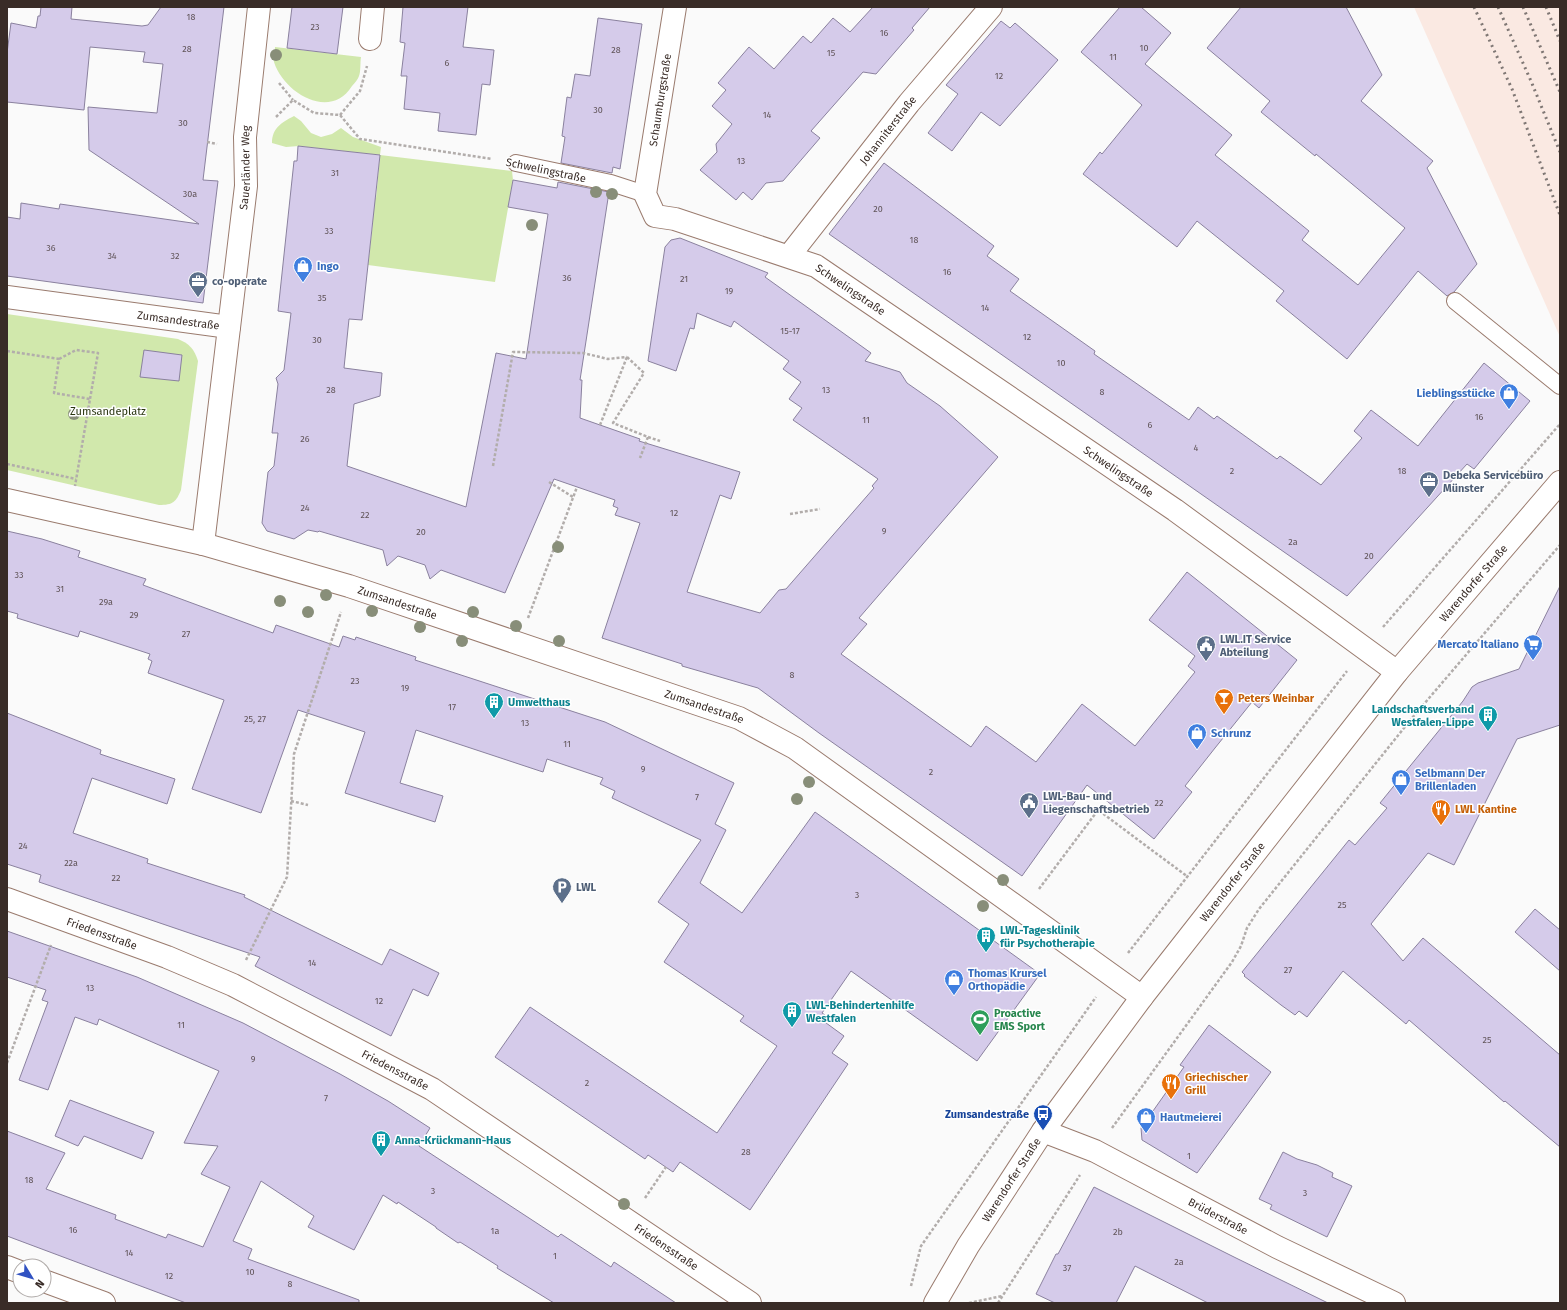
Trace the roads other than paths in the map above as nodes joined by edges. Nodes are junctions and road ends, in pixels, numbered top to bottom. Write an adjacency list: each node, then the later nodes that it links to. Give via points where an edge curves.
1 (259, 7): 11 (street, Sauerländer Weg, via 245,137 246,186)
2 (373, 7): 5 (street)
3 (675, 7): 7 (street, Schaumburgstraße)
4 (991, 7): 8 (street, Johanniterstraße, via 909,103)
5 (370, 39)
6 (516, 163): 7 (lane, Schwelingstraße, via 611,183)
7 (645, 194): 8 (street, Schwelingstraße, via 655,216 675,219)
8 (789, 256): 16 (street, Schwelingstraße, via 816,266 1175,510)
9 (7, 297): 11 (street, Zumsandestraße)
10 (1455, 301): 12 (lane)
11 (229, 327): 15 (street, Zumsandestraße)
12 (1560, 386)
13 (1560, 482): 16 (street, Warendorfer Straße)
14 (7, 500): 15 (street, Zumsandestraße)
15 (203, 544): 18 (street, Zumsandestraße, via 349,586 746,722 795,748)
16 (1396, 672): 18 (street, Warendorfer Straße)
17 (7, 899): 22 (street, Friedensstraße, via 167,957 233,985 432,1088)
18 (1142, 997): 19 (street, Warendorfer Straße)
19 (1043, 1130): 23 (street, Warendorfer Straße, via 968,1246); 24 (street, Brüderstraße, via 1095,1151 1277,1247)
20 (52, 1284): 21 (street)
21 (104, 1303)
22 (750, 1303)
23 (935, 1303)
24 (1394, 1303)

